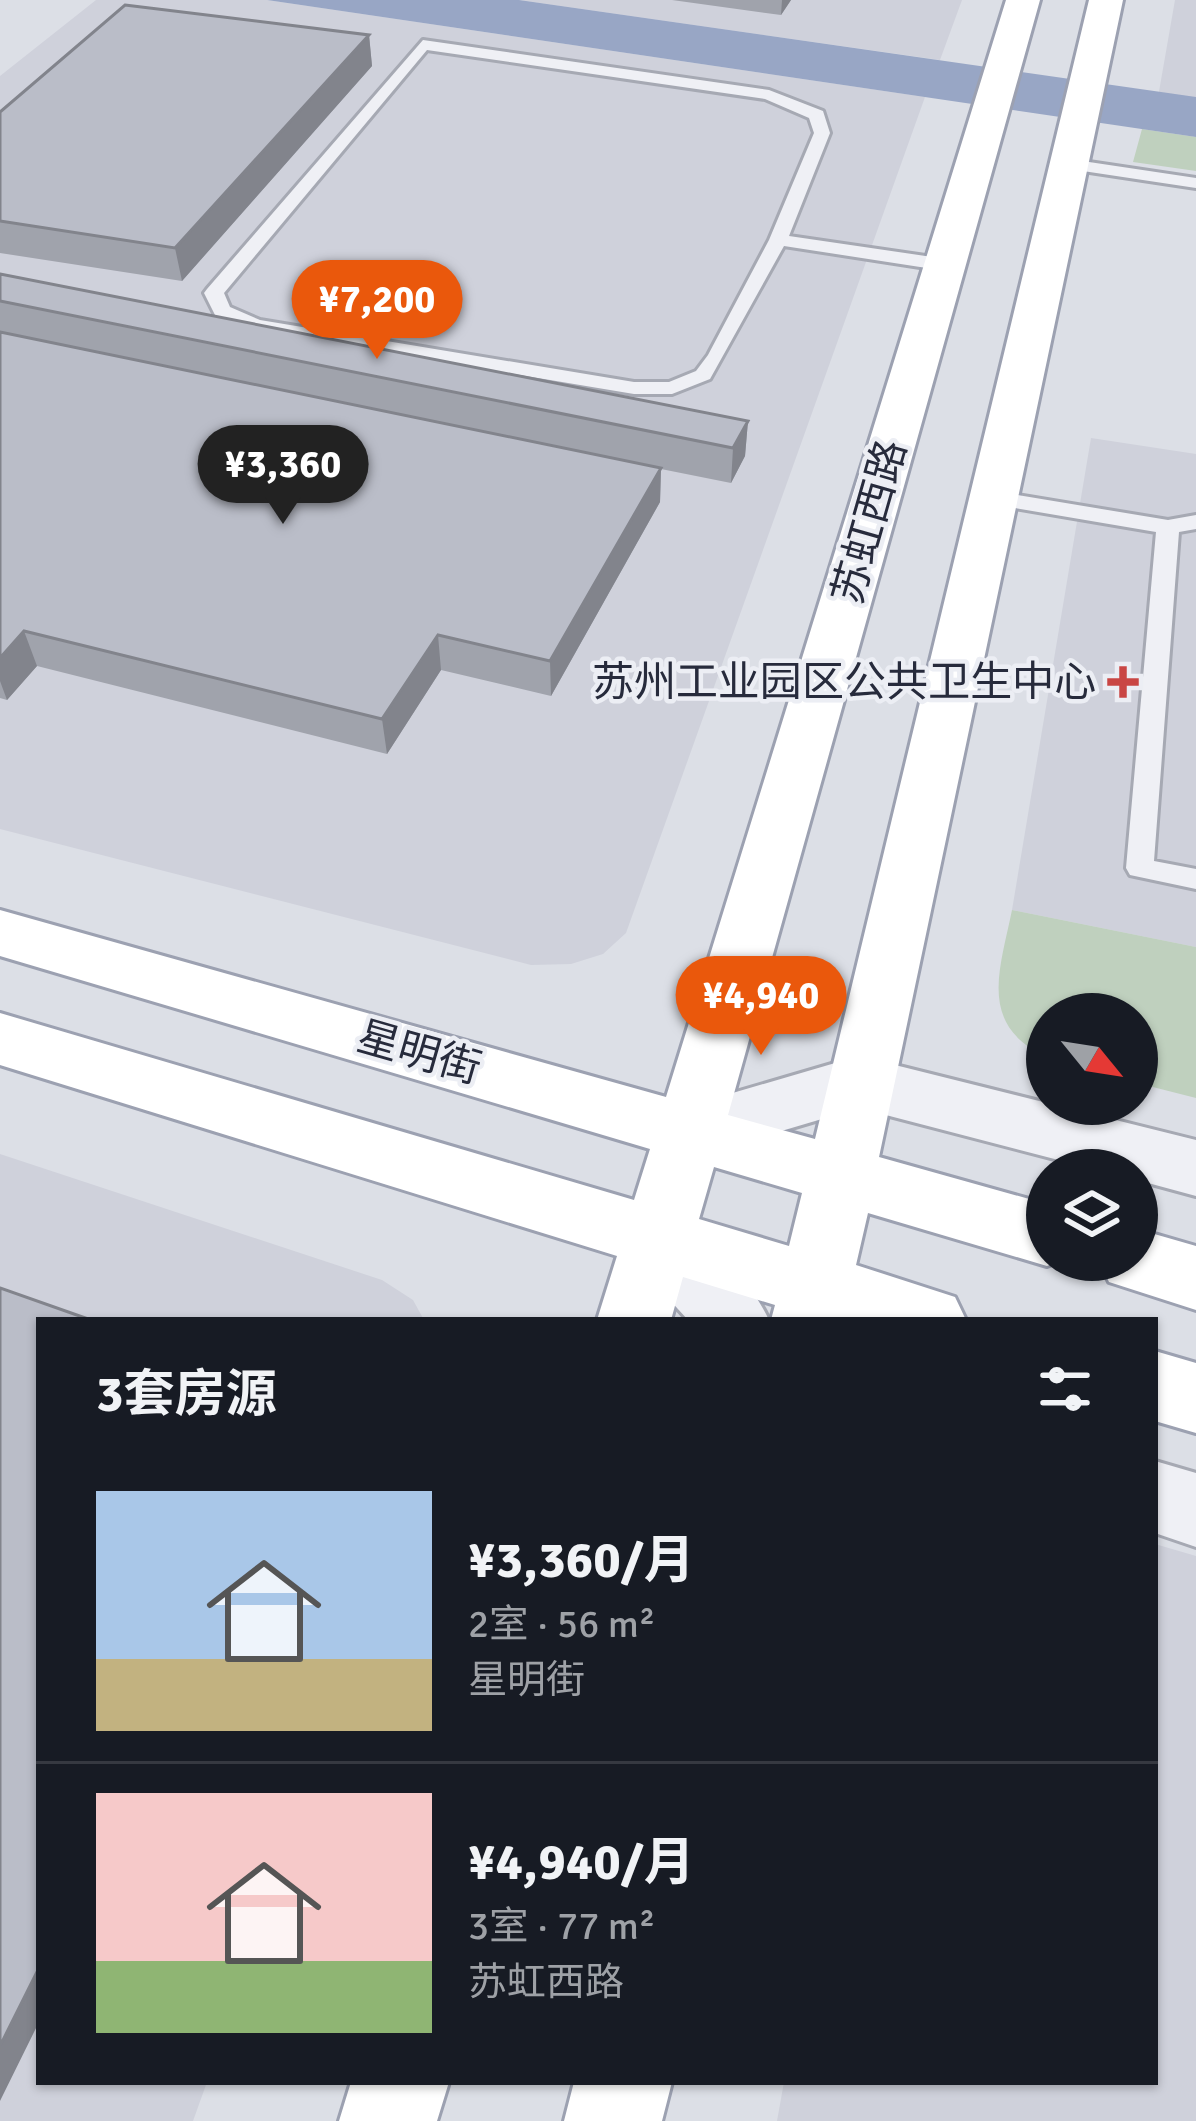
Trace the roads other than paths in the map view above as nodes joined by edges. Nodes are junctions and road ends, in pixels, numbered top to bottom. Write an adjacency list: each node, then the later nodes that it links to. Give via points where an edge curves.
1 (1023, 0): 6 (main road, 苏虹西路)
2 (1106, 0): 3 (main road)
3 (1078, 122): 4 (lane); 7 (main road)
4 (1196, 183)
5 (778, 240): 5 (lane, via 822,133 818,115 797,103 423,45 214,293 222,311 255,326 672,388 703,375 717,356); 6 (lane)
6 (946, 265): 14 (main road, 苏虹西路)
7 (993, 498): 9 (lane); 13 (main road)
8 (1196, 522): 9 (lane)
9 (1168, 527): 10 (lane, via 1140,868)
10 (1196, 879)
11 (0, 933): 14 (main road, 星明街)
12 (0, 1040): 18 (main road)
13 (860, 1082): 14 (street); 15 (street); 16 (main road)
14 (691, 1131): 16 (main road, 星明街); 18 (main road, 苏虹西路)
15 (1196, 1168)
16 (838, 1175): 17 (main road, 星明街); 21 (main road)
17 (1026, 1229)
18 (658, 1240): 21 (main road); 22 (main road, 苏虹西路); 23 (street)
19 (1158, 1267): 20 (main road)
20 (1196, 1278)
21 (812, 1304): 24 (main road)
22 (635, 1317)
23 (731, 1317)
24 (907, 1317)
25 (1158, 1387): 26 (main road)
26 (1196, 1398)
27 (1158, 1498): 28 (street)
28 (1196, 1510)
29 (399, 2085): 31 (main road)
30 (622, 2085): 32 (main road)
31 (388, 2121)
32 (613, 2121)

